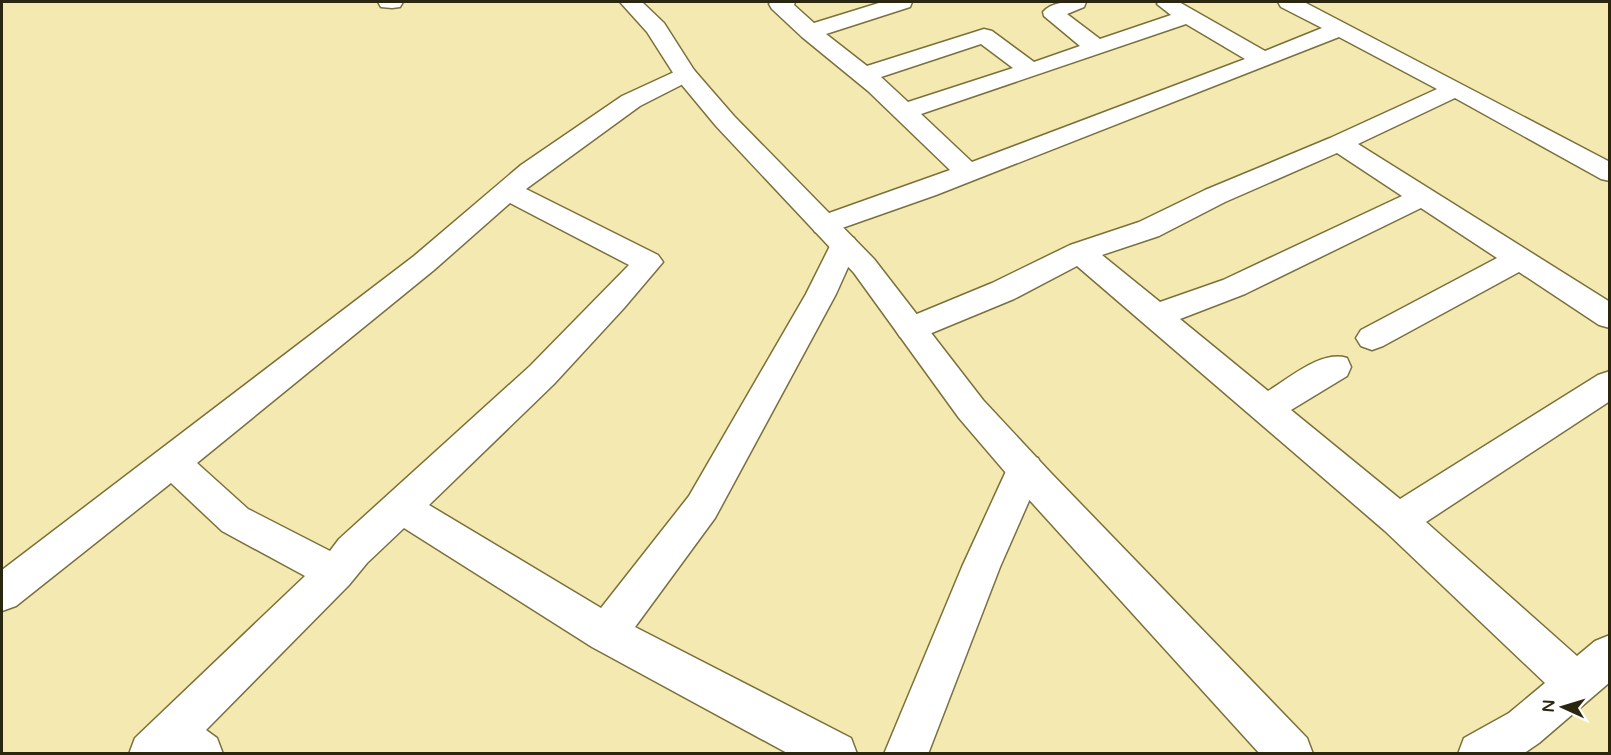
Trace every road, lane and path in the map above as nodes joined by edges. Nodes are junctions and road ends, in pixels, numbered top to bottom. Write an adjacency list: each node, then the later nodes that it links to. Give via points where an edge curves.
1 (630, 2): 13 (street, via 656,28)
2 (785, 2): 9 (street, via 780,4)
3 (902, 2): 9 (street)
4 (1076, 2): 10 (street, via 1059,8 1055,16)
5 (1164, 2): 7 (street)
6 (1289, 2): 8 (street)
7 (1188, 16): 10 (street); 11 (street)
8 (1341, 28): 11 (street); 15 (street)
9 (810, 32): 14 (street)
10 (1098, 48): 12 (street)
11 (1262, 59): 18 (street)
12 (1030, 70): 14 (street, via 984,36); 16 (street)
13 (685, 74): 20 (street, via 631,101); 22 (street)
14 (864, 75): 16 (street)
15 (1456, 89): 17 (street); 19 (street)
16 (903, 112): 18 (street)
17 (1339, 143): 21 (street); 23 (street, via 1149,229)
18 (968, 173): 22 (street)
19 (1610, 173)
20 (507, 190): 32 (street, via 424,263); 34 (street, via 648,262 608,309)
21 (1422, 197): 24 (street); 25 (street, via 1234,287)
22 (835, 235): 27 (street, via 864,266); 38 (street, via 821,294 702,507)
23 (1080, 252): 25 (street); 27 (street, via 1003,291)
24 (1520, 259): 26 (street); 28 (street)
25 (1156, 316): 31 (street)
26 (1610, 317)
27 (911, 329): 33 (street, via 971,409)
28 (1372, 338)
29 (1335, 367): 31 (street)
30 (1610, 384): 35 (street)
31 (1267, 408): 35 (street)
32 (172, 462): 36 (street, via 235,520); 37 (street)
33 (1025, 470): 41 (street); 44 (street)
34 (401, 507): 36 (street); 38 (street)
35 (1398, 520): 40 (street)
36 (334, 573): 42 (street)
37 (2, 593)
38 (606, 633): 43 (street)
39 (1610, 655): 40 (street)
40 (1576, 683): 46 (street, via 1524,728)
41 (1257, 736): 45 (street)
42 (175, 746)
43 (835, 753)
44 (906, 753)
45 (1290, 753)
46 (1480, 753)

